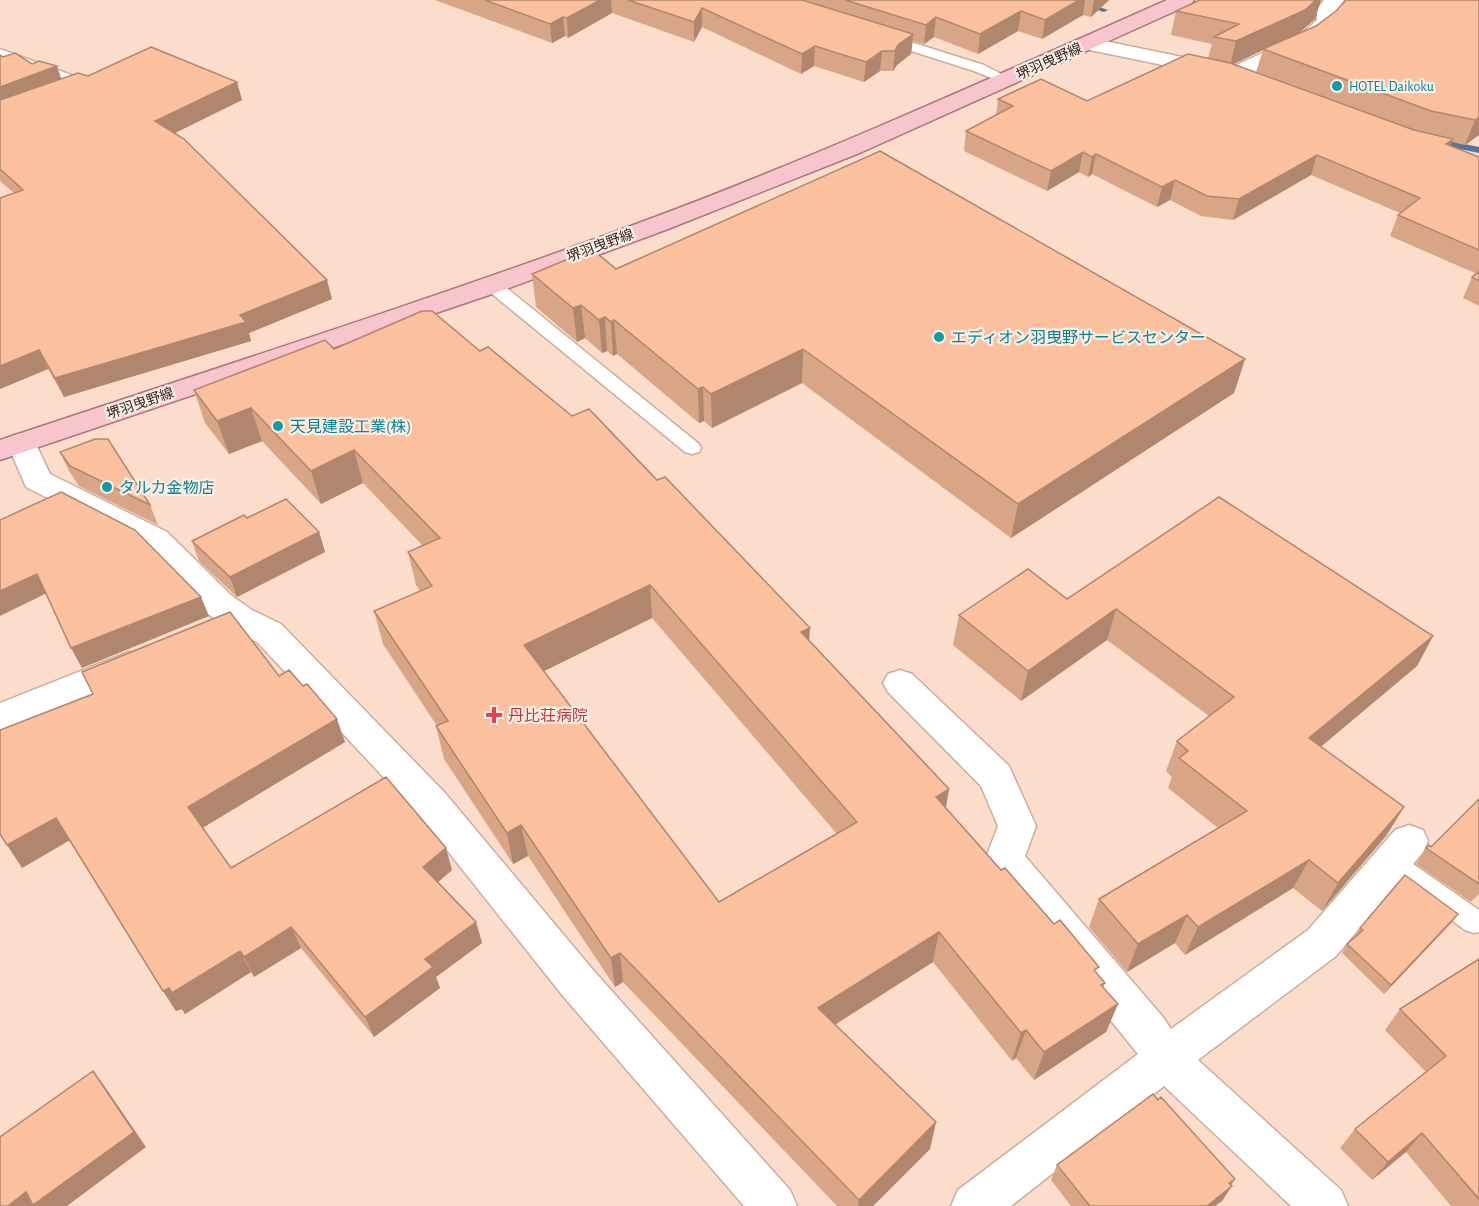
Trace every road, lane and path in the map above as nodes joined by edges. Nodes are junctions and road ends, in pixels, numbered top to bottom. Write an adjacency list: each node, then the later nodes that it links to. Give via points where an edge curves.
1 (1184, 0): 4 (main road, 堺羽曳野線)
2 (1334, 0): 6 (street, via 1327,9 1327,22 1316,34)
3 (869, 33): 7 (lane)
4 (1089, 44): 6 (street); 7 (main road, 堺羽曳野線)
5 (0, 53): 9 (lane, via 83,84)
6 (1232, 75): 8 (street)
7 (1006, 80): 10 (main road, 堺羽曳野線, via 843,151)
8 (1257, 83)
9 (62, 92)
10 (492, 285): 11 (main road, 堺羽曳野線); 12 (lane)
11 (11, 446): 19 (street, via 37,480 156,540 220,605 224,626 269,633 432,804 578,984)
12 (692, 448)
13 (153, 655): 15 (street)
14 (900, 683): 18 (street, via 996,777 1017,826 1004,860 1147,1030)
15 (0, 718)
16 (1400, 852): 17 (lane, via 1474,922); 18 (street, via 1322,943)
17 (1479, 921)
18 (1165, 1059): 20 (street); 21 (street)
19 (774, 1206)
20 (974, 1206)
21 (1325, 1206)

